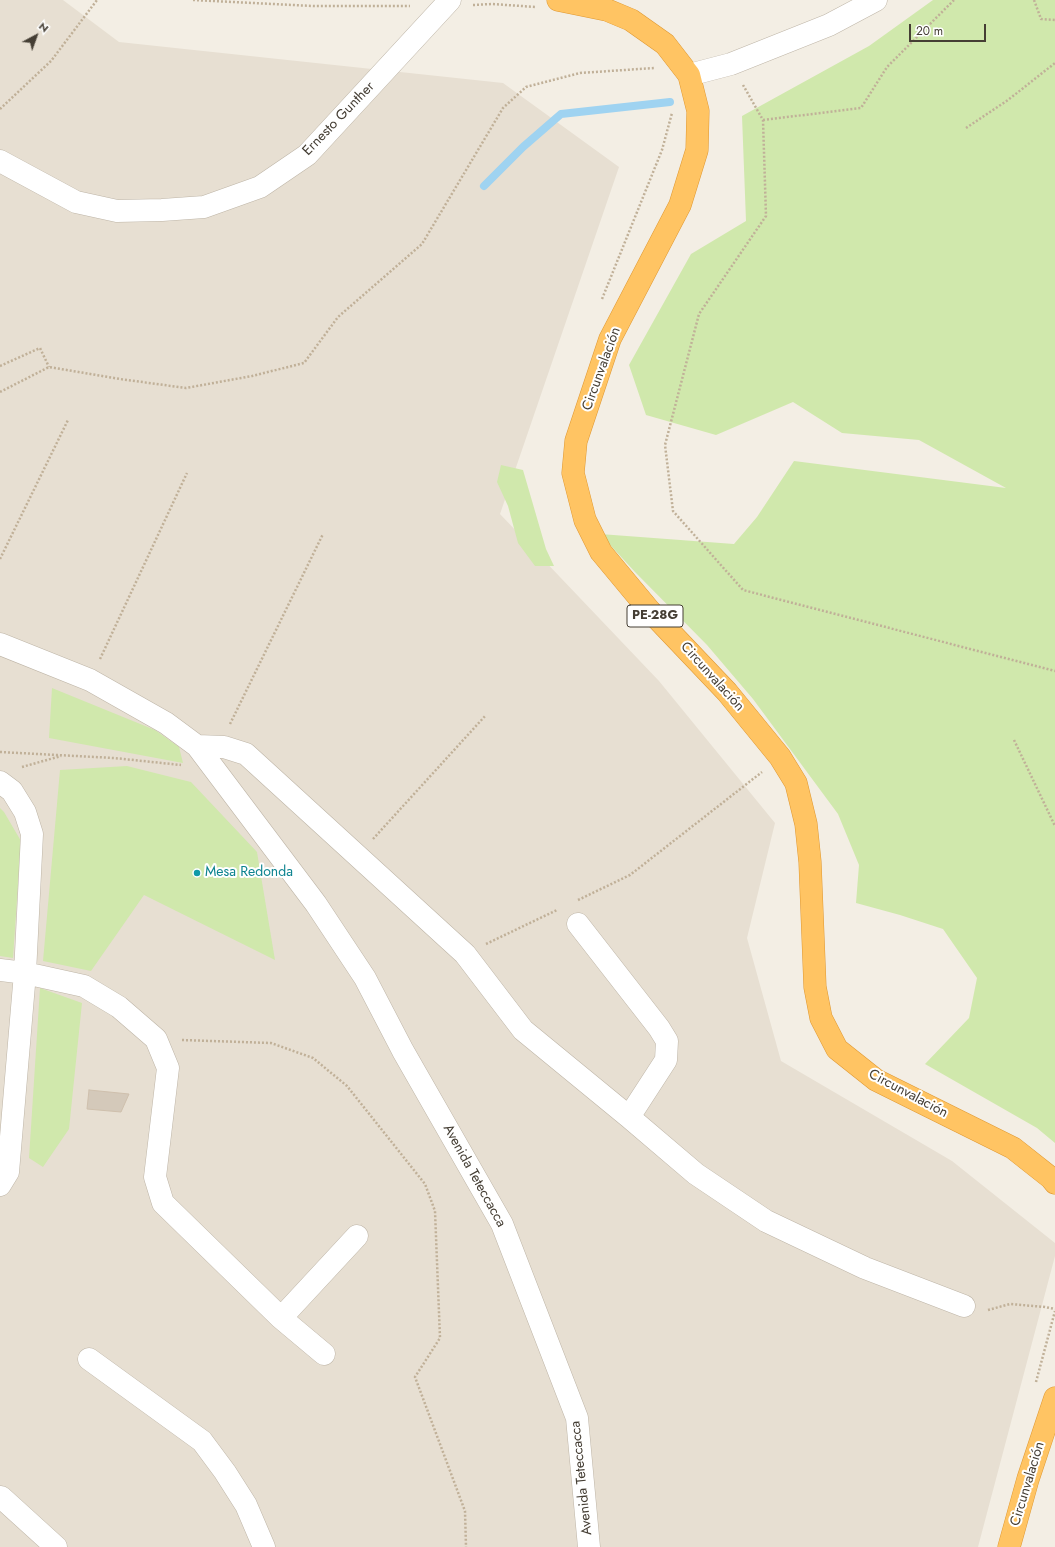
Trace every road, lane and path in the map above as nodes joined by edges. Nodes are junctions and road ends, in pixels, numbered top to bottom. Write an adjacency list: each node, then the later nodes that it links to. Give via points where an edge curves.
1 (97, 0): 13 (path, via 50,61)
2 (193, 0): 6 (path, via 313,6)
3 (876, 0): 10 (street, via 829,25)
4 (954, 0): 15 (path, via 887,67 861,108)
5 (1034, 0): 8 (path, via 1041,19)
6 (447, 3): 7 (path); 17 (street, Ernesto Gunther, via 307,154 260,187 204,207 117,211 76,202)
7 (549, 4): 12 (highway, Circunvalación / PE-28G, via 607,10 631,20 665,44)
8 (1055, 20)
9 (1055, 63): 16 (path, via 1008,100)
10 (731, 64): 12 (street); 15 (path)
11 (657, 68): 20 (path, via 580,74 526,87 503,108 422,244 338,317 304,363 186,388)
12 (689, 75): 47 (highway, Circunvalación / PE-28G, via 698,111 695,157 680,205 610,339 576,442 573,473 585,520 602,552 650,611 727,692 780,757 796,783 806,824 810,862 815,987 821,1018 837,1049 876,1080 1013,1148)
13 (0, 109)
14 (673, 111): 18 (path, via 662,150)
15 (763, 120): 27 (path, via 766,216 699,314 665,445 673,511 743,590)
16 (966, 128)
17 (0, 161)
18 (599, 306)
19 (0, 366): 20 (path, via 40,348)
20 (50, 367): 21 (path)
21 (0, 392)
22 (68, 420): 25 (path)
23 (187, 473): 28 (path)
24 (323, 534): 31 (path, via 227,730)
25 (0, 559)
26 (0, 644): 28 (street, Avenida Teteccacca)
27 (1055, 671)
28 (90, 680): 31 (street, Avenida Teteccacca, via 166,723)
29 (486, 715): 39 (path)
30 (1014, 740): 38 (path)
31 (197, 746): 35 (street, Avenida Teteccacca); 39 (street, via 224,747 246,754)
32 (0, 752): 33 (path)
33 (65, 755): 34 (path); 35 (path)
34 (22, 767)
35 (213, 768): 59 (street, Avenida Teteccacca, via 316,904 365,978 403,1051 502,1224 577,1418)
36 (767, 768): 40 (path, via 630,875)
37 (0, 782): 45 (street, via 12,791 26,812 32,834)
38 (1055, 826)
39 (357, 856): 43 (street)
40 (577, 900)
41 (564, 907): 43 (path)
42 (578, 924): 46 (street, via 667,1041 666,1060)
43 (465, 954): 46 (street, via 522,1030)
44 (0, 970): 45 (street)
45 (25, 973): 48 (street, via 8,1172); 52 (street, via 84,986 120,1007 156,1039 168,1068 155,1177 163,1203)
46 (629, 1117): 50 (street, via 696,1174 766,1221 865,1268)
47 (1055, 1183)
48 (0, 1185)
49 (358, 1236): 52 (street)
50 (964, 1306): 51 (path, via 990,1310 1010,1304)
51 (1055, 1309)
52 (281, 1318): 53 (street)
53 (324, 1354)
54 (89, 1360): 58 (street, via 202,1441 226,1472 246,1505)
55 (1055, 1398): 60 (highway, Circunvalación)
56 (1, 1497): 57 (street)
57 (56, 1547)
58 (264, 1547)
59 (589, 1547)
60 (1008, 1547)

